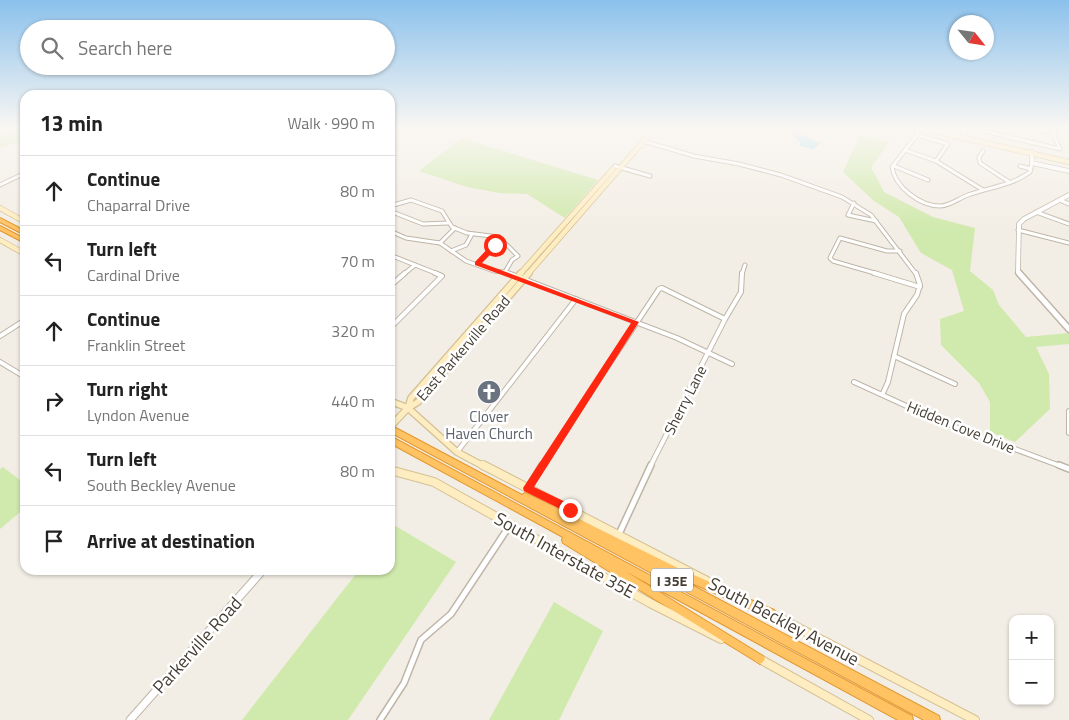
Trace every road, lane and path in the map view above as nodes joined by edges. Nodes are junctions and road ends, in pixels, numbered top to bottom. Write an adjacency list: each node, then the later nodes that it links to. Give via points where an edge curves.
1 (622, 162): 9 (main road, East Parkerville Road)
2 (730, 162): 21 (street)
3 (897, 162): 7 (street)
4 (937, 162): 17 (street)
5 (980, 162): 15 (street)
6 (1032, 163): 10 (street); 11 (street)
7 (894, 166): 14 (street); 24 (street, via 892,172 901,188)
8 (1020, 166): 10 (street)
9 (617, 167): 13 (street); 19 (main road, East Parkerville Road)
10 (1031, 169): 15 (street, via 1028,174)
11 (1069, 171)
12 (20, 176): 16 (street)
13 (650, 176)
14 (928, 180)
15 (1009, 182): 17 (street)
16 (0, 186)
17 (983, 190): 24 (street)
18 (1069, 195): 20 (street)
19 (589, 199): 53 (main road, East Parkerville Road); 54 (main road, East Parkerville Road)
20 (1062, 200): 23 (street); 26 (street)
21 (854, 203): 30 (street); 30 (street, via 848,215)
22 (395, 204): 31 (street, via 408,200 418,202 444,212)
23 (1069, 204)
24 (942, 206)
25 (0, 208): 28 (main road)
26 (1036, 212): 32 (street); 36 (street, via 1019,224)
27 (395, 213): 31 (street, via 423,224)
28 (20, 219)
29 (0, 220): 35 (highway)
30 (876, 221): 46 (street)
31 (448, 223): 33 (street)
32 (1069, 224)
33 (455, 228): 38 (street); 42 (street)
34 (0, 230): 41 (highway)
35 (20, 230)
36 (1018, 230): 43 (street); 66 (street, via 1018,272)
37 (395, 234): 42 (street)
38 (472, 234): 39 (street); 45 (street, via 466,245)
39 (499, 237): 47 (street); 49 (street)
40 (0, 240): 44 (main road)
41 (20, 240)
42 (440, 243): 45 (street)
43 (1069, 243)
44 (20, 251)
45 (452, 251): 49 (street)
46 (900, 251): 57 (street, via 917,273); 57 (street, via 885,251 839,238 831,260)
47 (518, 256): 52 (street)
48 (395, 257): 50 (street)
49 (478, 264): 52 (street)
50 (414, 265): 55 (street); 63 (street, via 442,276)
51 (745, 265): 60 (street, Sherry Lane, via 740,279 741,292)
52 (505, 272): 53 (street)
53 (516, 277): 54 (street); 56 (main road, East Parkerville Road)
54 (523, 279): 58 (street); 59 (main road, East Parkerville Road)
55 (395, 282)
56 (509, 286): 59 (main road, via 501,299); 64 (main road, East Parkerville Road)
57 (920, 287): 69 (street, via 904,314)
58 (576, 299): 61 (street); 85 (street)
59 (504, 302): 65 (main road, East Parkerville Road)
60 (725, 319): 61 (street, via 662,288 655,293); 68 (street, Sherry Lane)
61 (636, 322): 68 (street); 89 (street)
62 (20, 323): 67 (street)
63 (395, 323)
64 (477, 323): 65 (main road); 75 (main road, East Parkerville Road)
65 (484, 326): 76 (main road, East Parkerville Road)
66 (1069, 329)
67 (0, 336)
68 (708, 354): 71 (street); 92 (street, Sherry Lane)
69 (894, 356): 74 (street); 77 (street)
70 (0, 362): 72 (street)
71 (732, 364)
72 (20, 375)
73 (854, 382): 77 (street, Hidden Cove Drive)
74 (955, 384)
75 (422, 386): 76 (main road); 79 (main road, East Parkerville Road, via 411,398)
76 (430, 389): 79 (main road, East Parkerville Road)
77 (883, 393): 86 (street, Hidden Cove Drive, via 937,420)
78 (395, 403): 79 (main road, South Beckley Avenue)
79 (408, 408): 81 (main road, East Parkerville Road); 85 (main road, South Beckley Avenue)
80 (1069, 411): 83 (street)
81 (395, 422)
82 (395, 430): 88 (highway, I 35E)
83 (1069, 433)
84 (395, 442): 90 (highway, I 35E)
85 (457, 452): 89 (main road, South Beckley Avenue)
86 (1069, 469)
87 (395, 471): 91 (main road, South Interstate 35E, via 434,482)
88 (482, 478): 94 (highway, via 668,568); 100 (highway, I 35E)
89 (528, 488): 92 (main road, South Beckley Avenue)
90 (534, 519): 95 (highway); 99 (highway, I 35E)
91 (510, 525): 95 (main road, South Interstate 35E, via 650,603); 97 (street, via 456,608 424,637 404,683)
92 (619, 534): 94 (main road, South Beckley Avenue)
93 (259, 575): 96 (street, Parkerville Road)
94 (771, 613): 101 (main road, South Beckley Avenue)
95 (760, 659): 98 (main road, South Interstate 35E)
96 (130, 720)
97 (380, 720)
98 (869, 720)
99 (908, 720)
100 (935, 720)
101 (975, 720)

